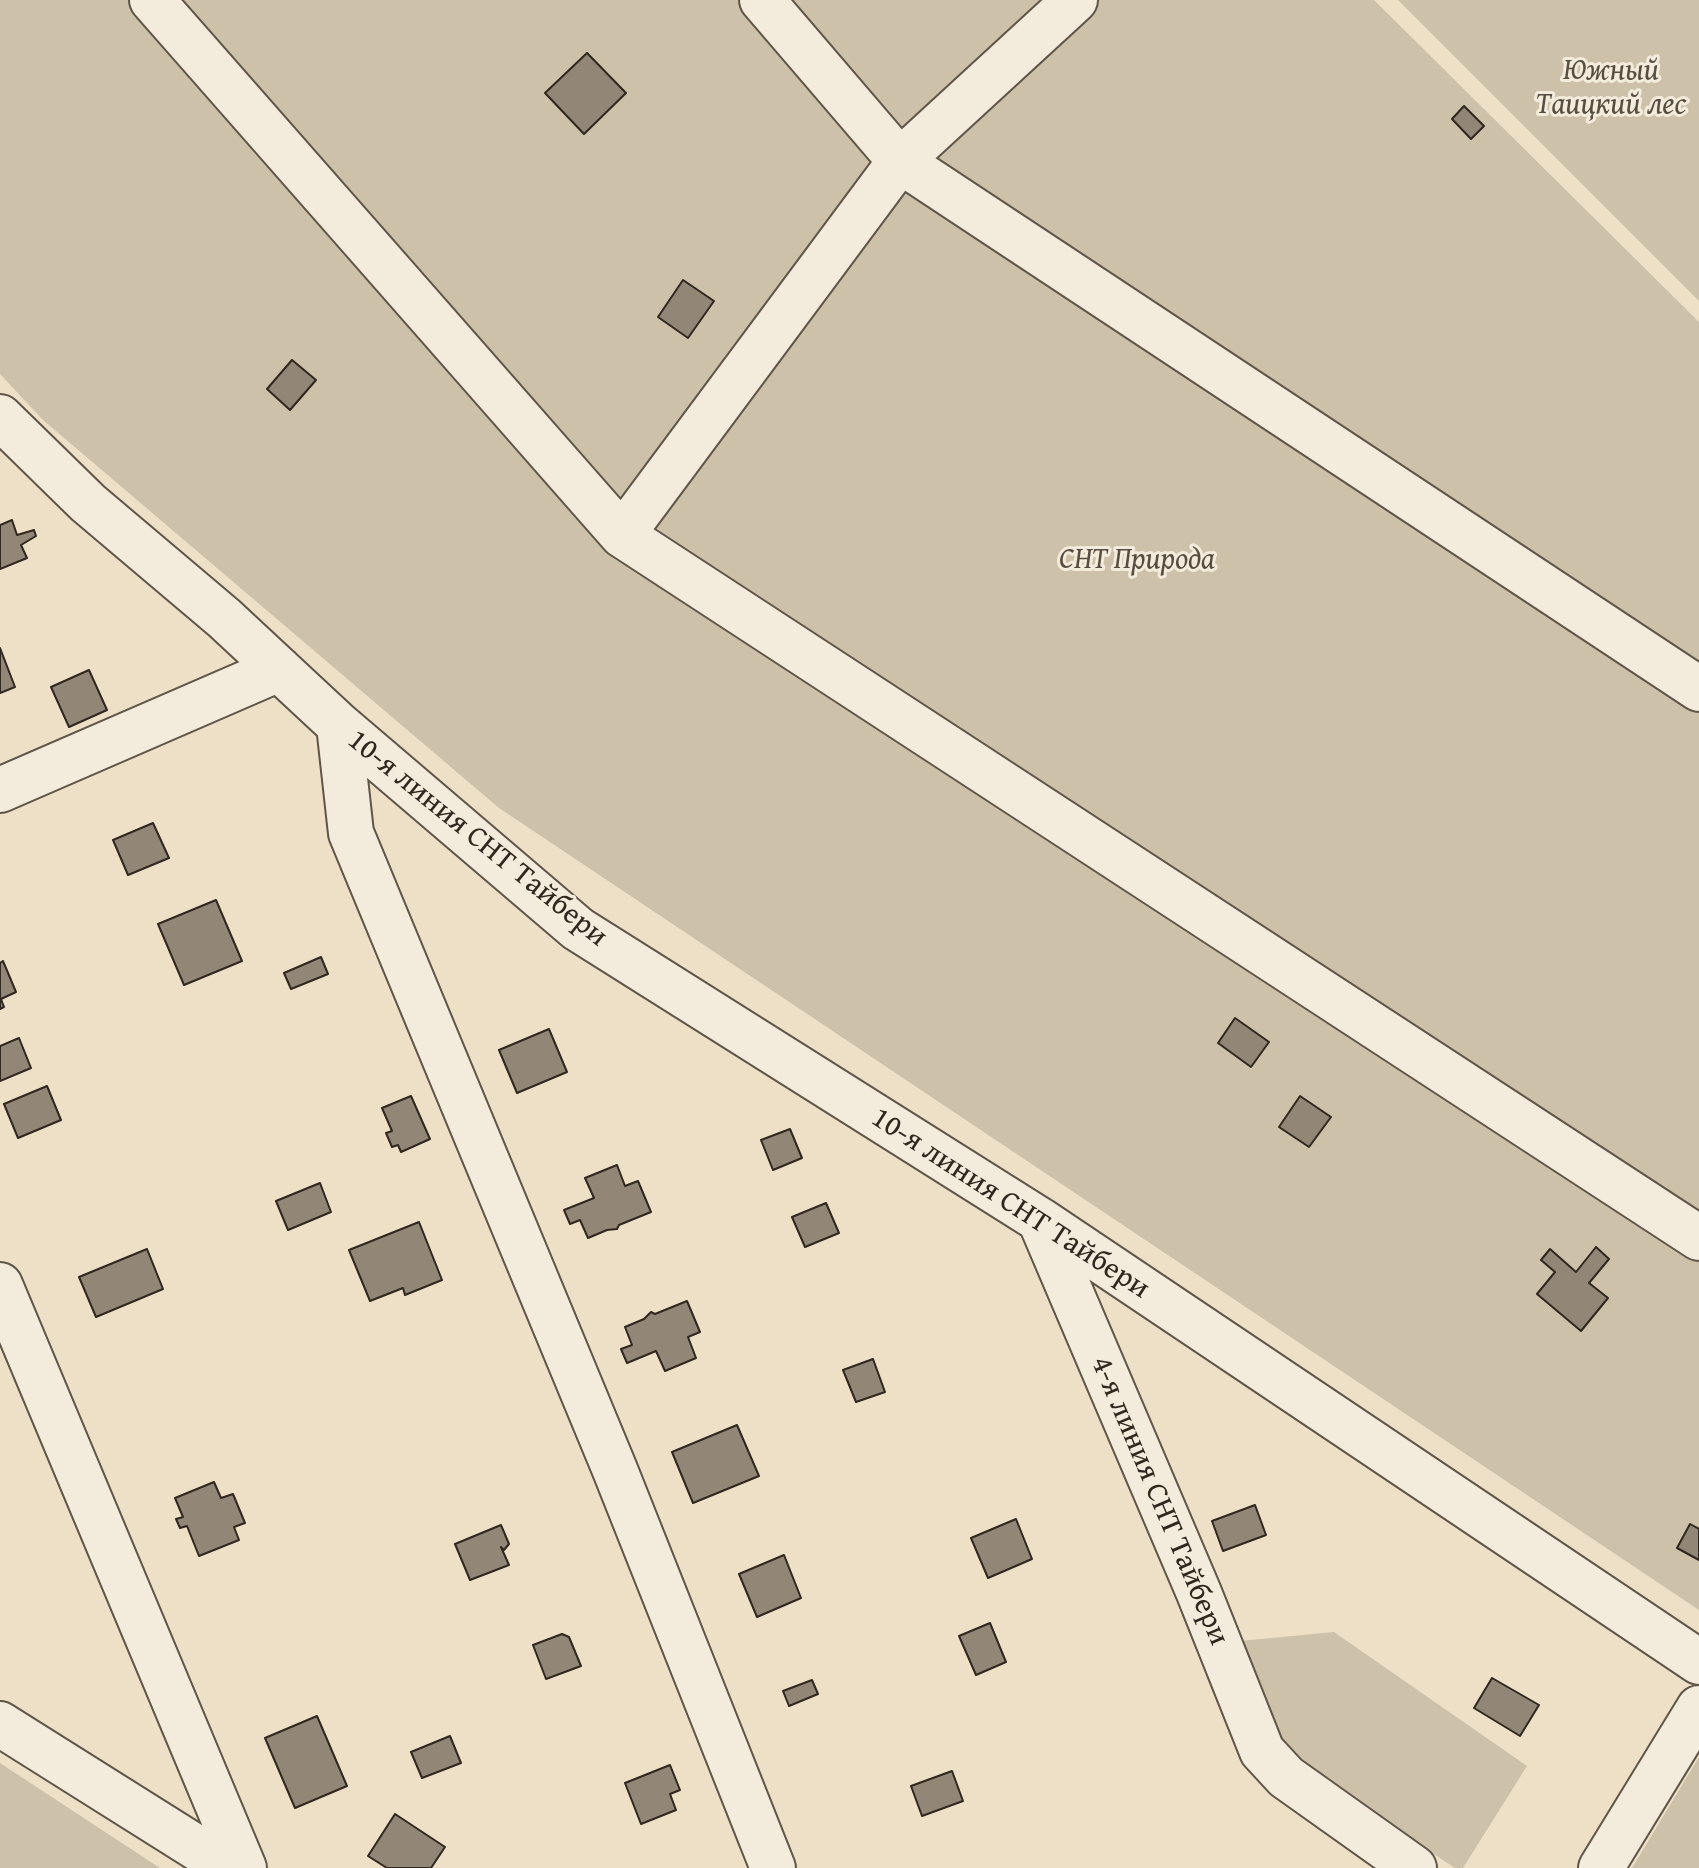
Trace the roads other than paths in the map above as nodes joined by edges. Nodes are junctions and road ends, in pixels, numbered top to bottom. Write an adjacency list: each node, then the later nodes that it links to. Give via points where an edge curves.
1 (152, 0): 6 (street)
2 (762, 0): 4 (street)
3 (1075, 0): 4 (street)
4 (900, 161): 6 (street); 8 (street)
5 (0, 417): 7 (street, 10-я линия СНТ Тайбери, via 88,503)
6 (622, 535): 12 (street)
7 (279, 669): 9 (street, 10-я линия СНТ Тайбери); 10 (street)
8 (1699, 689)
9 (339, 725): 11 (street, 10-я линия СНТ Тайбери, via 578,929); 19 (street, via 351,833)
10 (0, 790)
11 (1040, 1220): 14 (street, 10-я линия СНТ Тайбери); 20 (street, 4-я линия СНТ Тайбери, via 1262,1751 1286,1777)
12 (1699, 1238)
13 (0, 1285): 18 (street)
14 (1699, 1662)
15 (1699, 1708): 21 (street)
16 (0, 1724): 17 (street)
17 (229, 1868)
18 (244, 1868)
19 (773, 1868)
20 (1414, 1868)
21 (1601, 1868)

